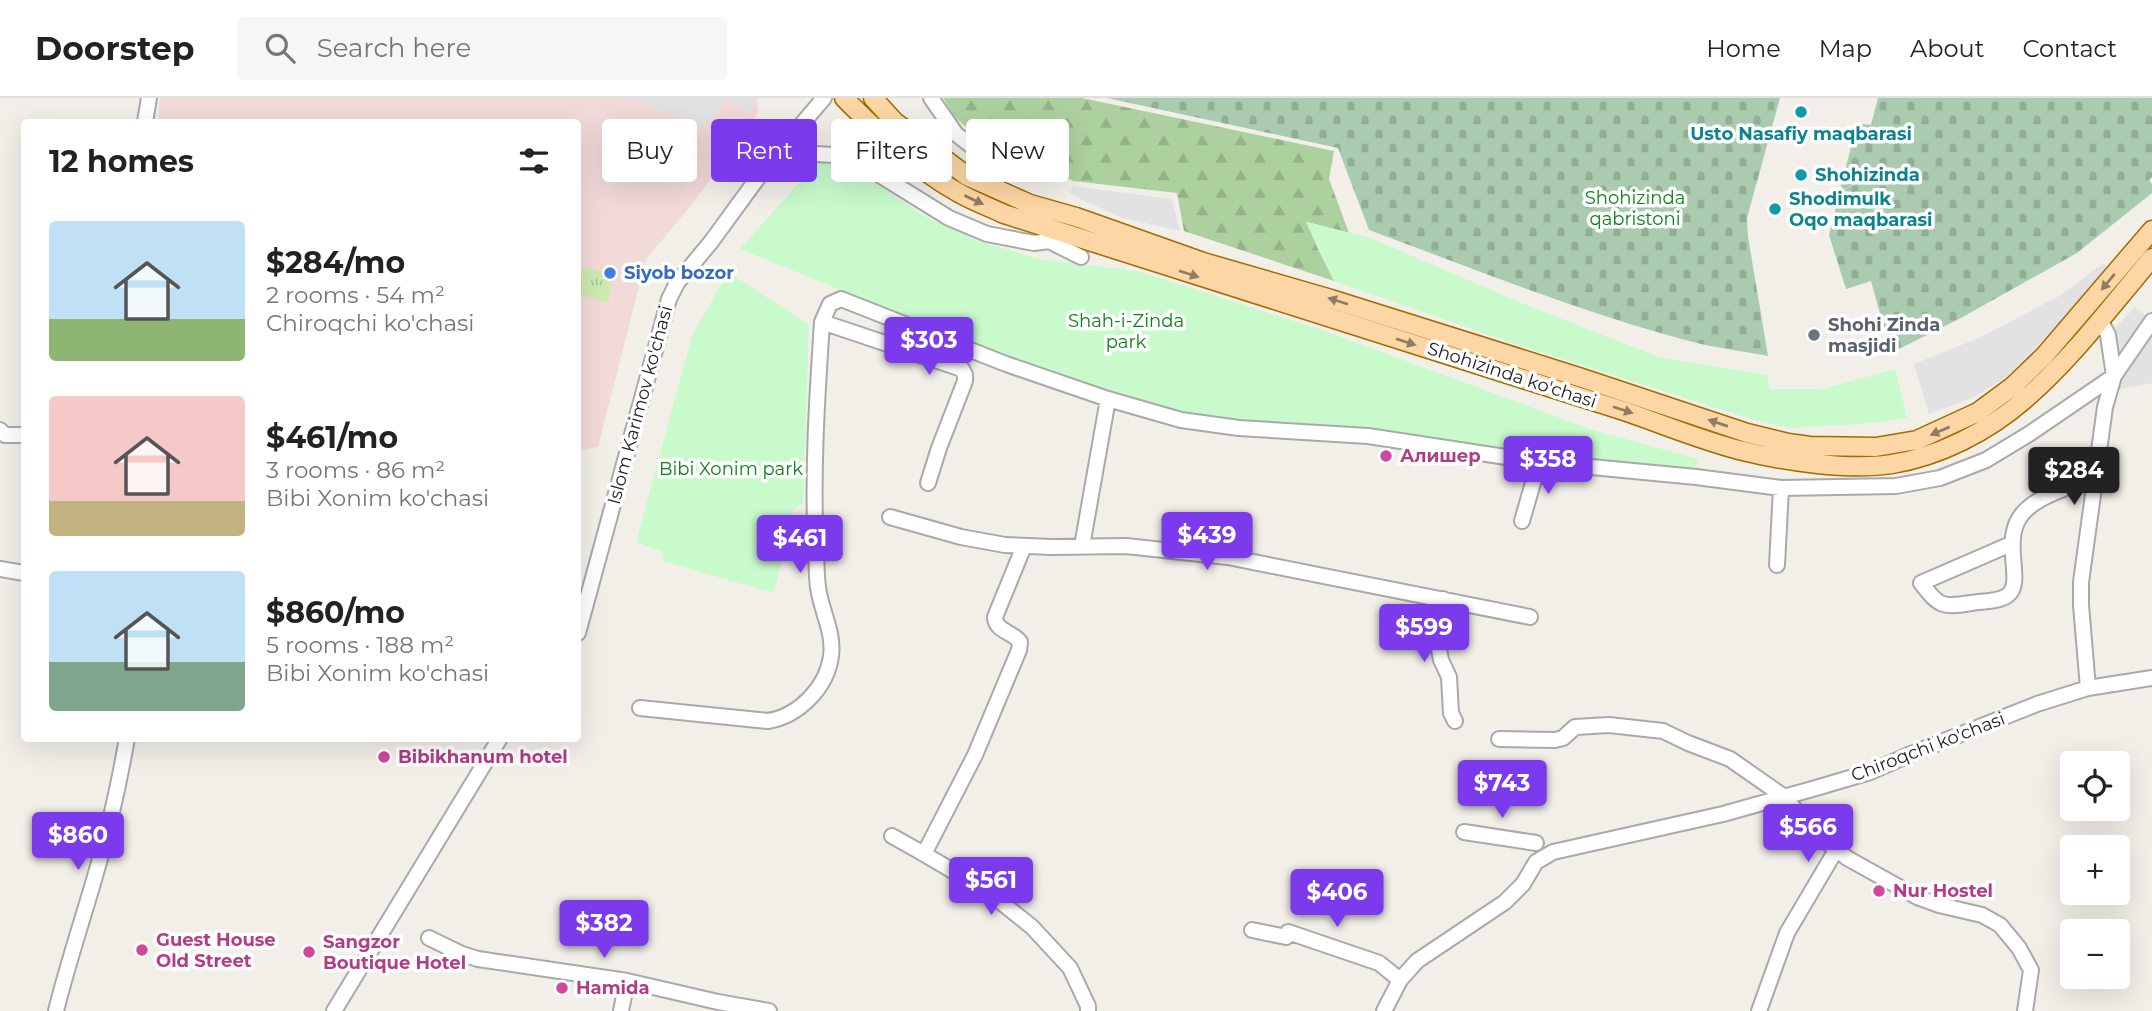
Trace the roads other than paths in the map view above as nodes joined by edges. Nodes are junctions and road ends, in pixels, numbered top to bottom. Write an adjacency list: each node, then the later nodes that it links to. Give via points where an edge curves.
1 (149, 98): 6 (street)
2 (844, 98): 14 (main road, Shohizinda ko'chasi, one-way to 14, via 910,160 958,193 1004,214 1722,445 1789,461 1890,464 1962,441 2025,400)
3 (873, 98): 11 (main road, Shohizinda ko'chasi, one-way to 3, via 2044,356 1978,412 1928,436 1896,444 1810,446 1747,433 1030,204 967,176 895,122)
4 (931, 98): 8 (street)
5 (821, 100): 7 (street, Islom Karimov ko'chasi)
6 (146, 119)
7 (805, 119)
8 (966, 142)
9 (817, 154): 12 (street, via 849,156 974,229 1034,243 1049,241)
10 (755, 182): 35 (street, Islom Karimov ko'chasi, via 669,299)
11 (2152, 230)
12 (1081, 257)
13 (2152, 258): 14 (main road, Shohizinda ko'chasi)
14 (2100, 320): 17 (street, via 2108,335)
15 (2152, 320): 17 (street)
16 (822, 322): 18 (street, via 830,304 841,299); 23 (street, via 962,369 965,381); 38 (street, via 815,536 818,592 831,636 826,674 802,706 779,719)
17 (2114, 376): 22 (street); 24 (street, via 1986,460 1940,478 1896,486)
18 (1108, 399): 21 (street, via 1181,420 1368,436); 29 (street)
19 (0, 430): 20 (street, via 5,435)
20 (21, 435)
21 (1539, 462): 24 (street); 26 (street)
22 (2096, 477): 27 (street, via 2027,508 2015,523); 37 (street, via 2081,582)
23 (928, 483)
24 (1782, 488): 30 (street)
25 (890, 517): 28 (street, via 961,537)
26 (1522, 521)
27 (2011, 544): 27 (street, via 1966,563 1921,583 1935,600 1949,606 2008,595 2015,565)
28 (1024, 546): 29 (street); 48 (street, via 995,617 998,627 1020,642 1019,650 975,755)
29 (1082, 546): 33 (street, via 1228,557)
30 (1777, 565)
31 (0, 569): 32 (street)
32 (21, 572)
33 (1443, 599): 34 (street); 39 (street, via 1438,644 1449,677)
34 (1530, 617)
35 (581, 623)
36 (2152, 678): 37 (street, Chiroqchi ko'chasi)
37 (2088, 688): 43 (street, Chiroqchi ko'chasi, via 1870,772)
38 (640, 708)
39 (1455, 721)
40 (1499, 739): 43 (street, via 1555,740 1575,727 1609,725 1663,731 1730,759)
41 (126, 742): 53 (street, via 101,858)
42 (497, 742): 54 (street)
43 (1783, 796): 47 (street); 52 (street, Chiroqchi ko'chasi, via 1553,852 1536,862 1505,902 1417,961)
44 (1464, 832): 46 (street)
45 (892, 836): 48 (street)
46 (1536, 843)
47 (1836, 850): 59 (street, via 1787,933); 60 (street, via 1917,897 1982,915 2000,925 2031,970)
48 (925, 854): 57 (street, via 987,891 1032,927 1070,968)
49 (1252, 929): 52 (street, via 1286,937 1288,932 1341,949 1379,963)
50 (429, 938): 51 (street, via 478,959)
51 (626, 981): 55 (street); 56 (street)
52 (1400, 981): 58 (street, Chiroqchi ko'chasi)
53 (56, 1011)
54 (334, 1011)
55 (621, 1011)
56 (769, 1011)
57 (1088, 1011)
58 (1384, 1011)
59 (1759, 1011)
60 (2025, 1011)

